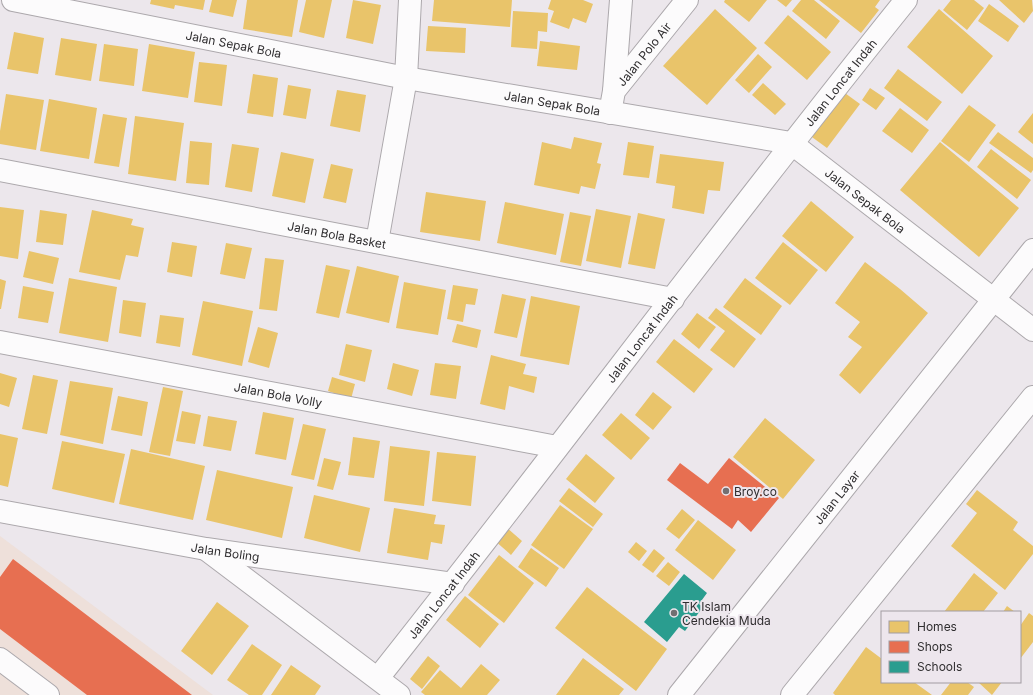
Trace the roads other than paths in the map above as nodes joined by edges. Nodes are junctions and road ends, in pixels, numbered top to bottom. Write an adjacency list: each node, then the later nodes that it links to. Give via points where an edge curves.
1 (13, 0): 6 (street, Jalan Sepak Bola)
2 (410, 0): 6 (street)
3 (622, 0): 7 (street)
4 (687, 0): 7 (street, Jalan Polo Air)
5 (906, 0): 9 (street, Jalan Loncat Indah)
6 (406, 78): 8 (street, Jalan Sepak Bola); 11 (street)
7 (614, 91): 8 (street, Jalan Polo Air)
8 (610, 113): 9 (street, Jalan Sepak Bola)
9 (791, 144): 13 (street, Jalan Loncat Indah); 14 (street, Jalan Sepak Bola)
10 (0, 170): 11 (street, Jalan Bola Basket)
11 (377, 242): 13 (street, Jalan Bola Basket)
12 (1033, 250): 14 (street, Jalan Layar)
13 (673, 299): 18 (street, Jalan Loncat Indah)
14 (994, 299): 15 (street, Jalan Sepak Bola); 27 (street, Jalan Layar)
15 (1033, 330)
16 (0, 342): 18 (street, Jalan Bola Volly)
17 (1033, 397): 24 (street)
18 (557, 447): 21 (street, Jalan Loncat Indah)
19 (0, 511): 20 (street, Jalan Boling)
20 (206, 549): 21 (street, Jalan Boling); 23 (street)
21 (453, 584): 23 (street, Jalan Loncat Indah)
22 (0, 659): 25 (street)
23 (378, 678): 26 (street)
24 (796, 694)
25 (48, 695)
26 (399, 695)
27 (679, 695)

